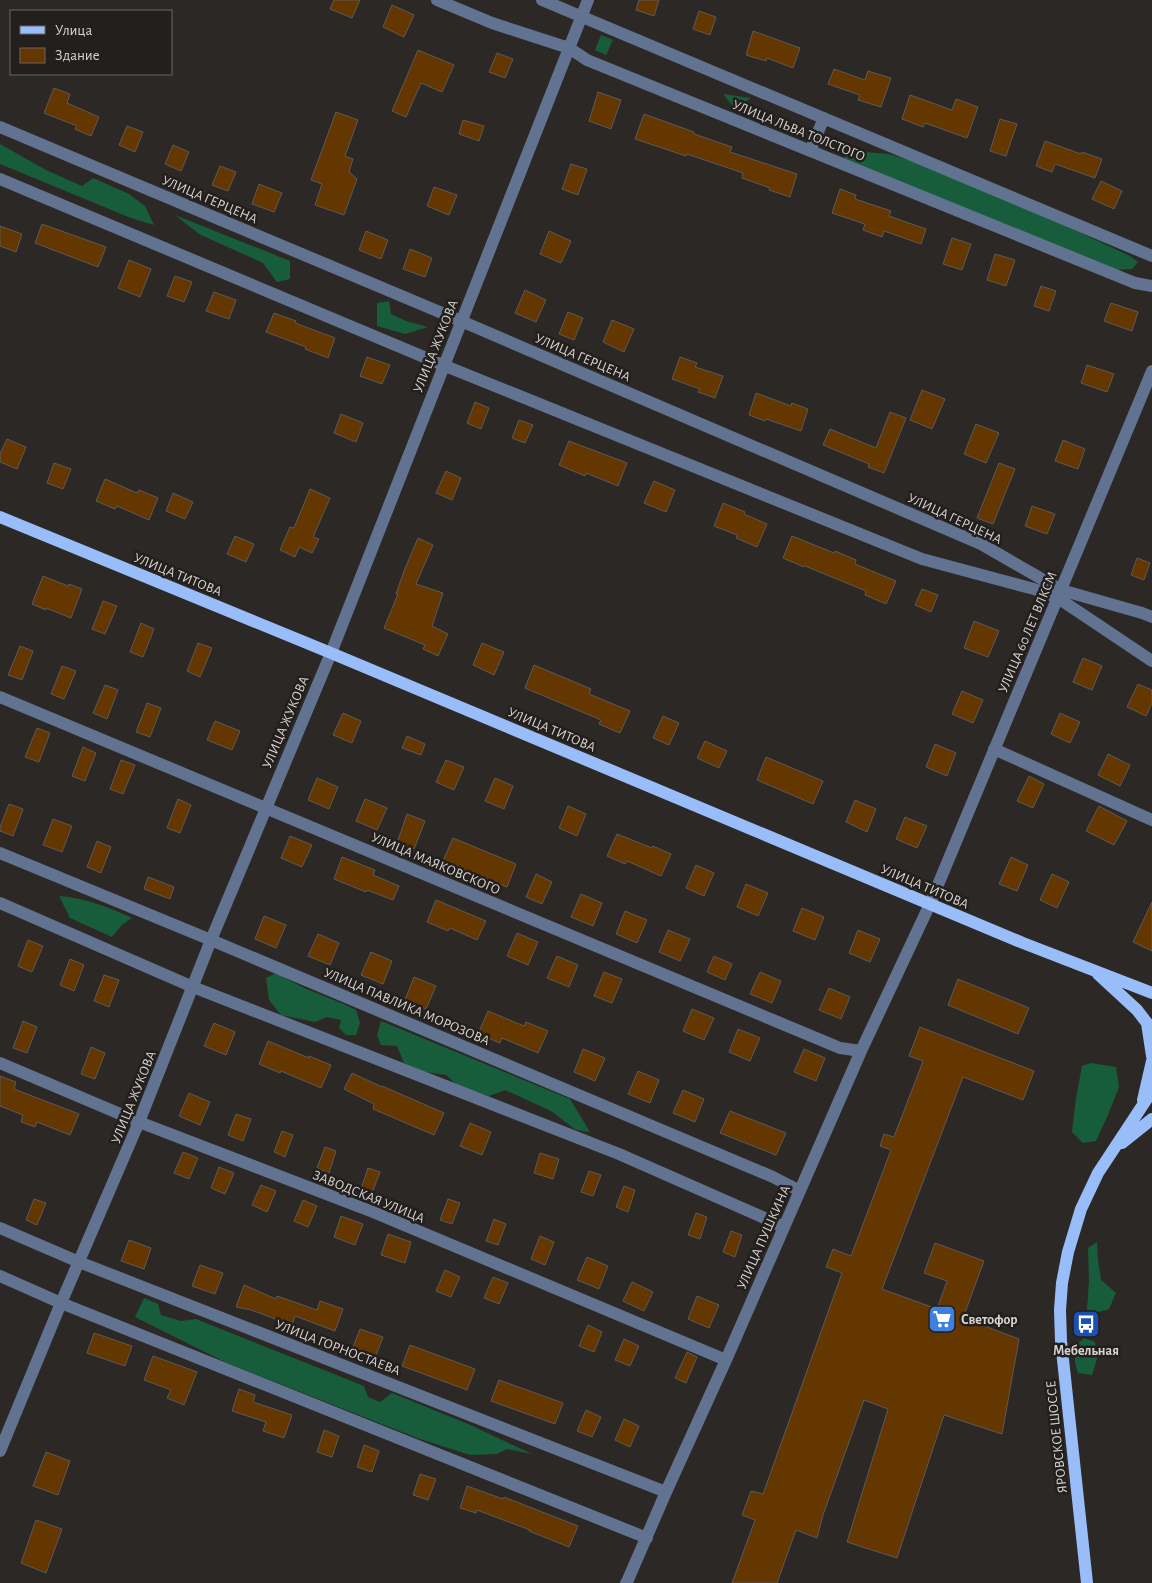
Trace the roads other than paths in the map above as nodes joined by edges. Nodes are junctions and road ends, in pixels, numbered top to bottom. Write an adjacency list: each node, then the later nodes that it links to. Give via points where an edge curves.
1 (437, 0): 5 (street, УЛИЦА ЛЬВА ТОЛСТОГО, via 492,23)
2 (542, 0): 4 (street, УЛИЦА ЛЬВА ТОЛСТОГО)
3 (588, 0): 4 (street, УЛИЦА ЖУКОВА)
4 (581, 17): 5 (street, УЛИЦА ЖУКОВА); 6 (street, УЛИЦА ЛЬВА ТОЛСТОГО)
5 (569, 48): 8 (street, УЛИЦА ЛЬВА ТОЛСТОГО, via 587,60); 12 (street, УЛИЦА ЖУКОВА)
6 (824, 118): 8 (street); 10 (street, УЛИЦА ЛЬВА ТОЛСТОГО)
7 (0, 127): 12 (street, УЛИЦА ГЕРЦЕНА)
8 (810, 151): 11 (street, УЛИЦА ЛЬВА ТОЛСТОГО, via 1135,283)
9 (0, 179): 13 (street, УЛИЦА ГЕРЦЕНА)
10 (1152, 256)
11 (1152, 286)
12 (461, 321): 13 (street, УЛИЦА ЖУКОВА); 16 (street, УЛИЦА ГЕРЦЕНА, via 980,544)
13 (443, 365): 16 (street, УЛИЦА ГЕРЦЕНА, via 922,559); 18 (street, УЛИЦА ЖУКОВА)
14 (1152, 372): 16 (street, УЛИЦА 60 ЛЕТ ВЛКСМ)
15 (0, 517): 18 (main road, УЛИЦА ТИТОВА)
16 (1060, 594): 17 (street, УЛИЦА ГЕРЦЕНА); 19 (street, УЛИЦА ГЕРЦЕНА); 21 (street, УЛИЦА 60 ЛЕТ ВЛКСМ)
17 (1152, 617)
18 (331, 653): 22 (street, УЛИЦА ЖУКОВА); 26 (main road, УЛИЦА ТИТОВА)
19 (1152, 661)
20 (0, 697): 22 (street, УЛИЦА МАЯКОВСКОГО)
21 (994, 749): 23 (street); 26 (street, УЛИЦА 60 ЛЕТ ВЛКСМ)
22 (266, 808): 27 (street, УЛИЦА ЖУКОВА); 32 (street, УЛИЦА МАЯКОВСКОГО, via 840,1048)
23 (1152, 820)
24 (0, 853): 27 (street, УЛИЦА ПАВЛИКА МОРОЗОВА)
25 (0, 902): 29 (street)
26 (930, 904): 28 (main road, УЛИЦА ТИТОВА); 32 (street, УЛИЦА ПУШКИНА)
27 (211, 940): 29 (street, УЛИЦА ЖУКОВА); 41 (street, УЛИЦА ПАВЛИКА МОРОЗОВА)
28 (1092, 969): 30 (main road, УЛИЦА ТИТОВА); 31 (main road)
29 (193, 988): 39 (street, УЛИЦА ЖУКОВА); 43 (street, via 619,1154)
30 (1152, 993)
31 (1149, 1025): 33 (main road)
32 (861, 1051): 41 (street, УЛИЦА ПУШКИНА)
33 (1152, 1056)
34 (1152, 1061): 37 (main road)
35 (0, 1063): 39 (street, ЗАВОДСКАЯ УЛИЦА)
36 (1152, 1090): 37 (main road, ЯРОВСКОЕ ШОССЕ)
37 (1142, 1105): 40 (main road, ЯРОВСКОЕ ШОССЕ)
38 (1152, 1119): 40 (main road)
39 (139, 1122): 44 (street, УЛИЦА ЖУКОВА); 47 (street, ЗАВОДСКАЯ УЛИЦА, via 373,1212)
40 (1114, 1149): 52 (main road, ЯРОВСКОЕ ШОССЕ, via 1081,1209 1068,1252 1060,1310)
41 (800, 1191): 43 (street, УЛИЦА ПУШКИНА)
42 (0, 1228): 44 (street, УЛИЦА ГОРНОСТАЕВА)
43 (783, 1228): 47 (street, УЛИЦА ПУШКИНА)
44 (79, 1262): 46 (street, УЛИЦА ЖУКОВА); 49 (street, УЛИЦА ГОРНОСТАЕВА)
45 (0, 1276): 46 (street)
46 (61, 1303): 48 (street, УЛИЦА ЖУКОВА); 50 (street)
47 (726, 1360): 49 (street, УЛИЦА ПУШКИНА)
48 (0, 1451)
49 (666, 1492): 50 (street, УЛИЦА ПУШКИНА)
50 (647, 1538): 51 (street, УЛИЦА ПУШКИНА)
51 (626, 1583)
52 (1087, 1583)

